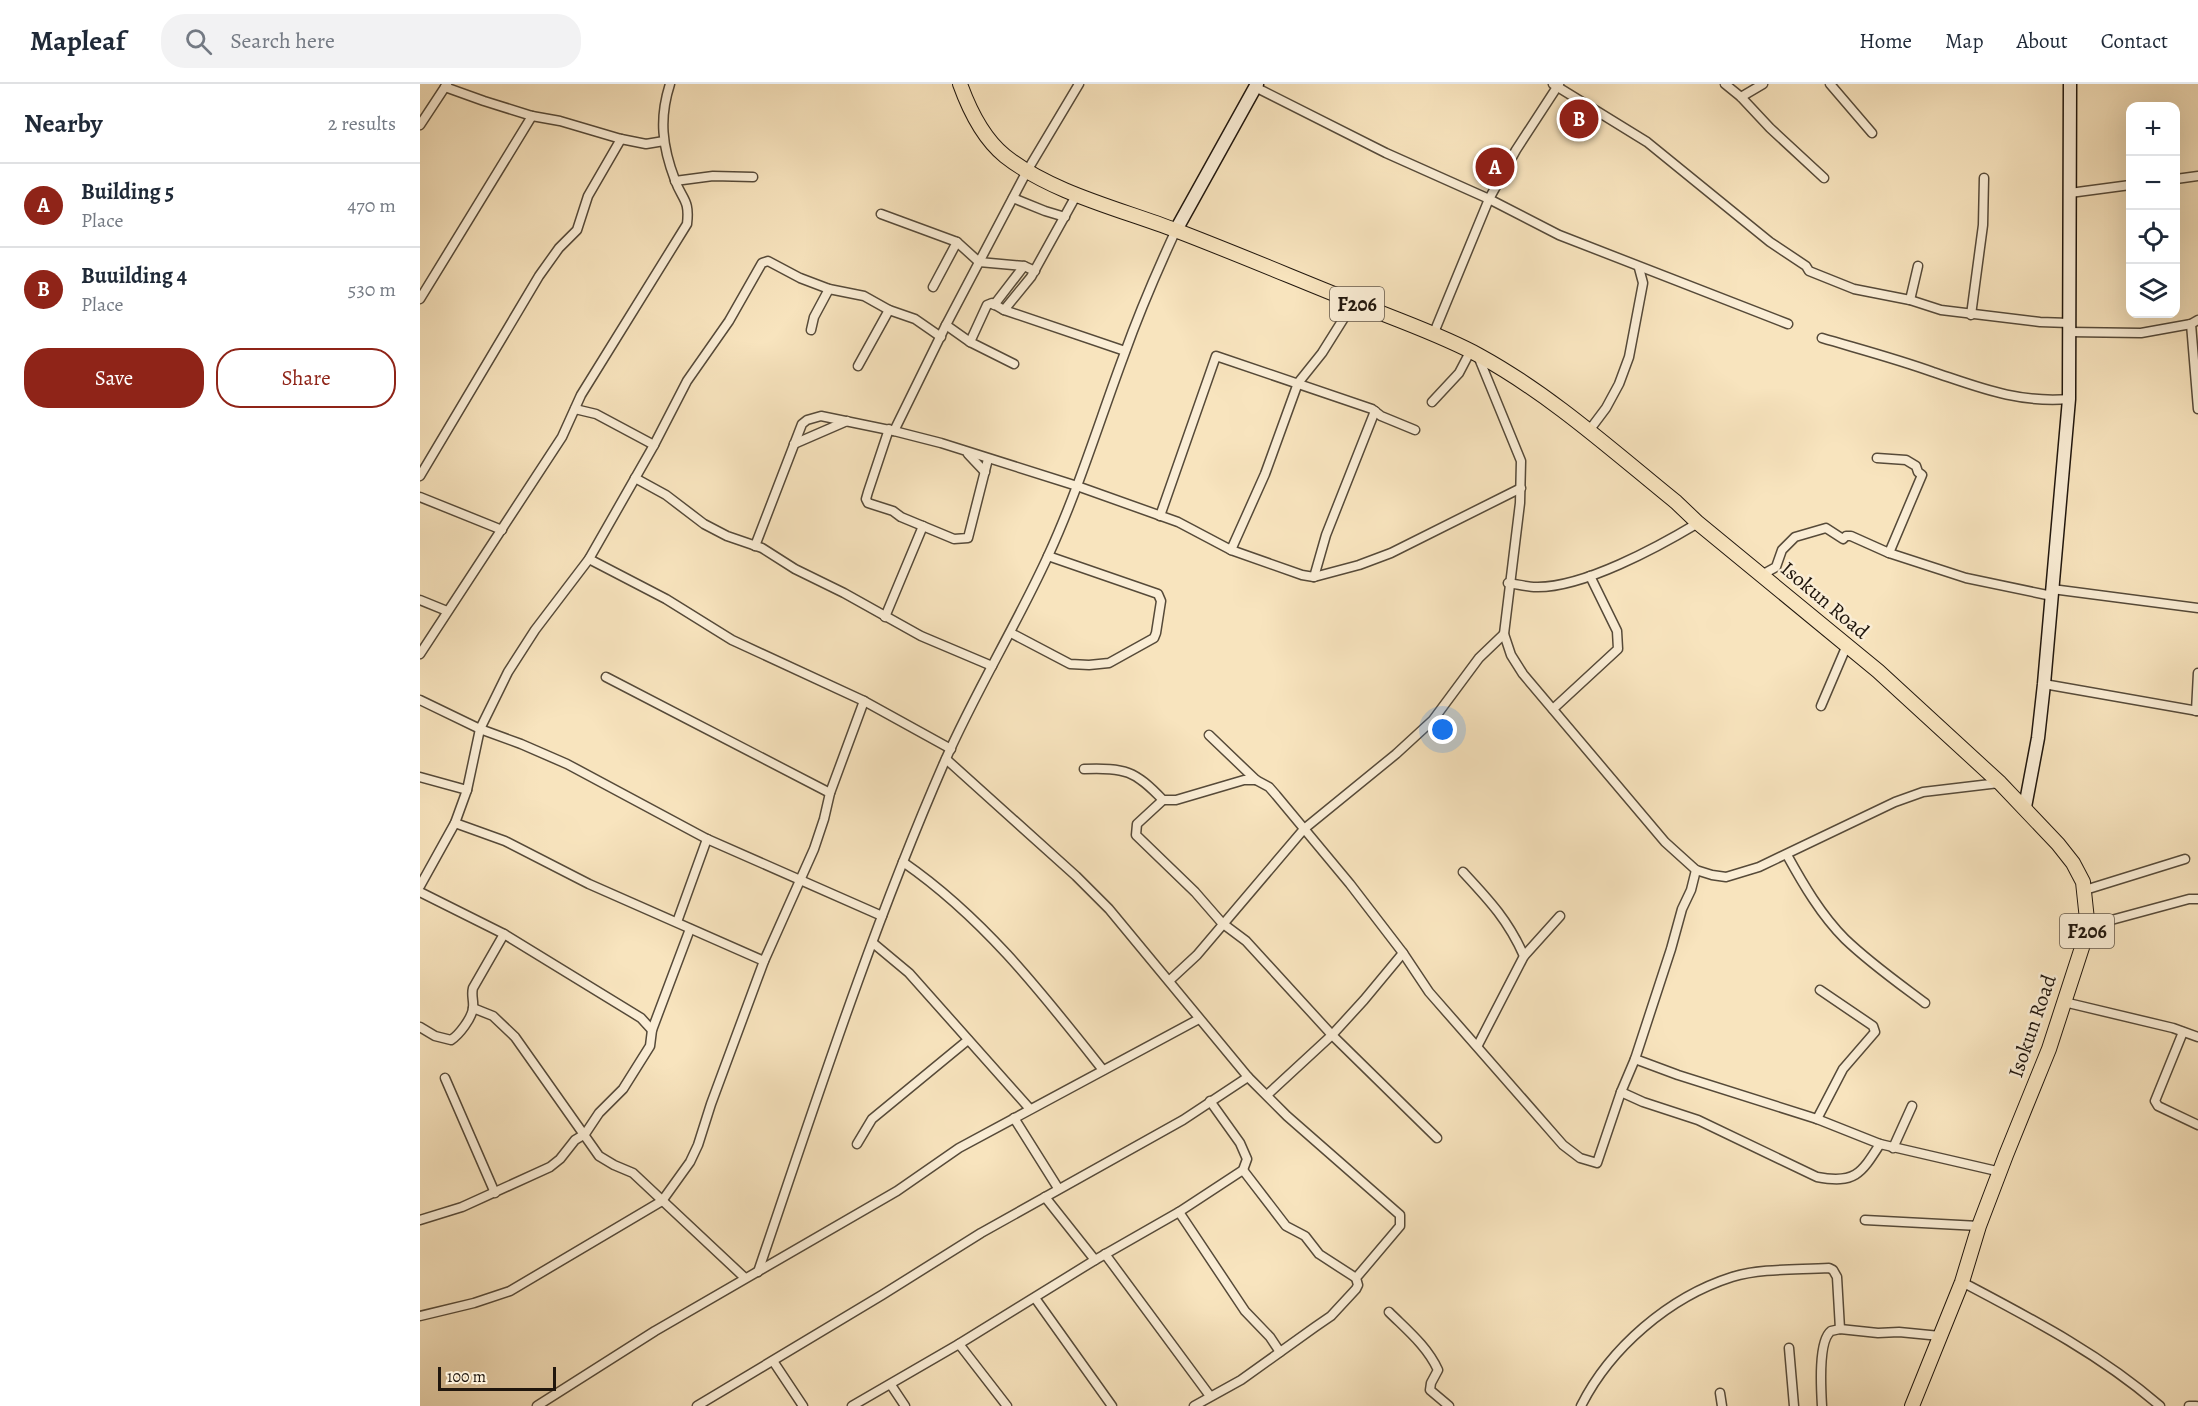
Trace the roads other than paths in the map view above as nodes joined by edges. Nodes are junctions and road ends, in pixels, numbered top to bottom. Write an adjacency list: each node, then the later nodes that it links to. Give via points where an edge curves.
1 (670, 84): 16 (street, via 662,118)
2 (960, 84): 17 (main road, F206, via 974,116 992,142)
3 (1079, 84): 17 (street)
4 (1725, 84): 11 (street)
5 (1763, 84): 11 (street)
6 (1830, 84): 14 (street)
7 (2070, 84): 25 (street)
8 (446, 85): 12 (street, via 484,102); 13 (street)
9 (1556, 85): 28 (street); 43 (street, via 1647,142 1808,268 1854,289)
10 (1256, 86): 28 (street, via 1386,153); 31 (street)
11 (1741, 97): 20 (street)
12 (532, 116): 15 (street); 42 (street)
13 (420, 125)
14 (1872, 133)
15 (621, 139): 16 (street, via 646,144); 82 (street, via 588,196 577,230 539,276)
16 (664, 141): 23 (street)
17 (1027, 171): 26 (main road, F206); 27 (street)
18 (2198, 176): 22 (street)
19 (753, 177): 23 (street, via 712,176)
20 (1824, 178)
21 (1984, 178): 48 (street, via 1983,225)
22 (2180, 178)
23 (675, 181): 63 (street, via 687,204 687,224)
24 (2126, 186): 25 (street)
25 (2070, 193): 52 (street)
26 (1077, 194): 30 (street); 31 (main road, F206)
27 (1013, 198): 30 (street); 33 (street)
28 (1489, 199): 36 (street, via 1559,235); 54 (street)
29 (880, 214): 32 (street)
30 (1065, 217): 37 (street)
31 (1176, 230): 44 (main road, F206); 58 (street)
32 (957, 242): 33 (street); 40 (street)
33 (980, 262): 34 (street); 51 (street)
34 (1024, 266): 37 (street); 45 (street)
35 (1918, 266): 43 (street)
36 (1639, 268): 38 (street); 39 (street)
37 (1035, 271): 47 (street)
38 (1652, 273): 39 (street); 50 (street)
39 (1643, 283): 75 (street, via 1629,357 1606,408)
40 (933, 287)
41 (828, 289): 46 (street, via 864,296); 53 (street); 77 (street, via 768,261 762,263 729,321 687,381)
42 (420, 299)
43 (1910, 300): 48 (street)
44 (1354, 302): 54 (main road, F206); 62 (street)
45 (994, 306): 47 (street); 57 (street, via 987,305)
46 (889, 310): 55 (street, via 915,319); 61 (street)
47 (1004, 310): 58 (street)
48 (1971, 315): 52 (street)
49 (2194, 322): 52 (street, via 2141,333); 66 (street)
50 (1788, 324)
51 (946, 325): 55 (street); 57 (street)
52 (2069, 328): 64 (street)
53 (811, 330)
54 (1433, 335): 59 (main road, F206)
55 (940, 337): 73 (street)
56 (1822, 338): 64 (street, via 1977,387 2026,399)
57 (970, 342): 60 (street)
58 (1125, 351): 84 (street)
59 (1474, 353): 65 (street); 75 (main road, F206, via 1529,386); 85 (street, via 1521,461)
60 (1014, 364)
61 (858, 366)
62 (1298, 383): 68 (street); 87 (street, via 1216,357); 92 (street, via 1265,474)
63 (581, 395): 67 (street); 69 (street)
64 (2069, 399): 100 (street)
65 (1432, 402)
66 (2198, 403)
67 (575, 409): 69 (street); 90 (street, via 562,437)
68 (1376, 411): 74 (street); 98 (street, via 1326,535)
69 (596, 414): 77 (street)
70 (834, 418): 71 (street); 72 (street); 76 (street, via 807,420)
71 (846, 421): 72 (street); 73 (street)
72 (825, 429): 76 (street)
73 (892, 430): 78 (street); 89 (street, via 866,499 871,506 888,508)
74 (1415, 430)
75 (1588, 432): 88 (main road, F206)
76 (794, 444): 91 (street)
77 (654, 445): 83 (street)
78 (965, 451): 80 (street); 81 (street)
79 (1877, 458): 93 (street, via 1906,460 1922,475)
80 (988, 459): 81 (street); 84 (street)
81 (985, 472): 89 (street, via 968,538 954,539)
82 (420, 476)
83 (635, 478): 91 (street, via 666,495 704,524); 95 (street)
84 (1077, 486): 87 (street); 94 (street)
85 (1521, 488): 98 (street, via 1391,553); 99 (street)
86 (420, 497): 90 (street)
87 (1160, 516): 92 (street)
88 (1698, 522): 96 (main road, F206); 97 (street, via 1658,547)
89 (922, 526): 104 (street)
90 (502, 530): 103 (street)
91 (755, 546): 104 (street)
92 (1231, 550): 98 (street)
93 (1889, 554): 96 (street, via 1851,536 1843,539 1820,528 1795,537 1782,550 1776,567 1767,572); 100 (street, via 1966,578)
94 (1048, 556): 105 (street); 105 (street, via 1158,594 1161,601 1156,633 1109,663 1089,665 1070,664)
95 (589, 559): 114 (street, via 666,599 732,640); 118 (street, via 508,672)
96 (1754, 568): 107 (main road, Isokun Road / F206)
97 (1590, 576): 99 (street, via 1551,586); 116 (street, via 1617,631 1618,649)
98 (1314, 577)
99 (1509, 583): 106 (street)
100 (2052, 592): 102 (street); 112 (street)
101 (420, 600): 103 (street)
102 (2198, 609)
103 (447, 611): 108 (street)
104 (885, 617): 109 (street)
105 (1011, 633): 109 (street)
106 (1504, 634): 116 (street, via 1523,674); 131 (street, via 1479,658 1433,720)
107 (1847, 645): 115 (street); 125 (main road, Isokun Road / F206)
108 (420, 654)
109 (992, 666): 120 (street)
110 (2198, 673): 117 (street)
111 (606, 677): 127 (street)
112 (2044, 684): 117 (street); 129 (street)
113 (420, 700): 118 (street)
114 (864, 701): 120 (street); 127 (street)
115 (1821, 706)
116 (1553, 709): 136 (street, via 1665,842)
117 (2197, 711)
118 (480, 729): 126 (street); 132 (street, via 567,764)
119 (1209, 735): 124 (street)
120 (951, 749): 121 (street)
121 (945, 759): 135 (street); 155 (street, via 1076,876)
122 (1084, 769): 128 (street, via 1113,768 1136,775)
123 (420, 777): 126 (street)
124 (1256, 780): 128 (street); 131 (street, via 1269,787)
125 (2000, 783): 129 (main road, Isokun Road / F206); 133 (street, via 1923,792)
126 (467, 790): 130 (street)
127 (830, 793): 139 (street)
128 (1163, 800): 147 (street, via 1137,824 1136,835)
129 (2025, 807): 141 (main road, Isokun Road / F206, via 2073,863)
130 (455, 823): 137 (street); 146 (street, via 505,841 589,884)
131 (1304, 830): 147 (street); 152 (street)
132 (707, 839): 139 (street); 146 (street)
133 (1787, 855): 136 (street, via 1726,877); 158 (street, via 1804,886 1844,937)
134 (2186, 859): 141 (street)
135 (903, 862): 144 (street); 171 (street, via 933,883 1001,946)
136 (1696, 870): 170 (street)
137 (423, 872): 140 (street)
138 (1463, 872): 153 (street, via 1501,912)
139 (800, 879): 144 (street); 154 (street)
140 (420, 886)
141 (2085, 890): 149 (main road, Isokun Road / F206)
142 (420, 892): 150 (street)
143 (2198, 899): 149 (street)
144 (882, 916): 151 (street)
145 (1560, 916): 153 (street)
146 (677, 922): 148 (street)
147 (1222, 923): 155 (street, via 1197,955); 166 (street, via 1246,941)
148 (690, 929): 154 (street); 160 (street)
149 (2088, 929): 157 (main road, Isokun Road / F206)
150 (504, 934): 159 (street, via 473,988); 161 (street)
151 (873, 943): 168 (street, via 909,974); 199 (street)
152 (1403, 953): 166 (street); 169 (street, via 1430,992)
153 (1524, 956): 169 (street)
154 (765, 962): 192 (street, via 698,1145)
155 (1170, 980): 162 (street)
156 (1820, 990): 180 (street, via 1873,1026 1875,1032 1843,1069)
157 (2064, 1002): 165 (street); 188 (main road, Isokun Road / F206)
158 (1925, 1003)
159 (473, 1008): 163 (street, via 461,1033 451,1040); 182 (street, via 493,1016 514,1037)
160 (660, 1009): 161 (street); 164 (street)
161 (641, 1018): 164 (street)
162 (1199, 1019): 171 (street); 172 (street)
163 (420, 1027)
164 (652, 1030): 182 (street, via 650,1046 623,1089)
165 (2183, 1032): 167 (street); 181 (street, via 2156,1101 2158,1106)
166 (1332, 1035): 175 (street); 183 (street)
167 (2198, 1037)
168 (968, 1040): 178 (street); 184 (street, via 872,1119)
169 (1478, 1046): 174 (street, via 1563,1145 1580,1158 1597,1163)
170 (1635, 1059): 174 (street); 180 (street)
171 (1103, 1070): 178 (street)
172 (1248, 1077): 175 (street); 176 (street)
173 (445, 1078): 190 (street)
174 (1620, 1092): 185 (street, via 1698,1120 1833,1181 1863,1170)
175 (1267, 1095): 201 (street, via 1400,1215 1400,1226)
176 (1210, 1101): 187 (street, via 1240,1143 1247,1159); 189 (street, via 1183,1120)
177 (1912, 1106): 186 (street)
178 (1030, 1109): 179 (street)
179 (1014, 1118): 189 (street); 199 (street)
180 (1817, 1119): 185 (street)
181 (2198, 1125)
182 (585, 1134): 190 (street, via 555,1164); 192 (street, via 599,1156 633,1173)
183 (1437, 1138)
184 (857, 1144)
185 (1880, 1144): 186 (street)
186 (1893, 1148): 188 (street)
187 (1243, 1170): 193 (street); 201 (street, via 1286,1226 1305,1236 1318,1254)
188 (2001, 1172): 196 (main road, Isokun Road / F206)
189 (1058, 1188): 191 (street)
190 (495, 1193): 194 (street)
191 (1045, 1197): 198 (street); 211 (street)
192 (662, 1201): 200 (street); 205 (street, via 510,1291)
193 (1179, 1212): 197 (street); 210 (street, via 1245,1311)
194 (422, 1220)
195 (1865, 1220): 196 (street)
196 (1979, 1226): 202 (main road, Isokun Road / F206)
197 (1105, 1254): 198 (street); 214 (street)
198 (1095, 1260): 203 (street)
199 (758, 1272): 200 (street)
200 (745, 1278): 215 (street)
201 (1356, 1278): 210 (street, via 1356,1289 1331,1316)
202 (1962, 1282): 207 (main road, Isokun Road / F206); 229 (street, via 2089,1352)
203 (1035, 1298): 208 (street); 221 (street)
204 (1389, 1312): 223 (street, via 1430,1355 1438,1370 1430,1390)
205 (420, 1316)
206 (1840, 1329): 207 (street); 224 (street, via 1837,1278 1833,1270 1770,1271 1732,1277 1694,1292 1639,1333 1591,1385); 227 (street, via 1831,1331 1824,1340)
207 (1940, 1336): 228 (main road, Isokun Road / F206)
208 (959, 1344): 212 (street); 220 (street)
209 (1789, 1348): 226 (street)
210 (1280, 1352): 214 (street)
211 (773, 1361): 216 (street); 217 (street)
212 (891, 1385): 218 (street); 219 (street)
213 (1720, 1393): 225 (street)
214 (1210, 1396): 222 (street)
215 (537, 1406)
216 (697, 1406)
217 (802, 1406)
218 (852, 1406)
219 (905, 1406)
220 (1007, 1406)
221 (1112, 1406)
222 (1194, 1406)
223 (1449, 1406)
224 (1581, 1406)
225 (1722, 1406)
226 (1794, 1406)
227 (1822, 1406)
228 (1912, 1406)
229 (2160, 1406)
230 (2189, 1406): 231 (street)
231 (2196, 1406)

